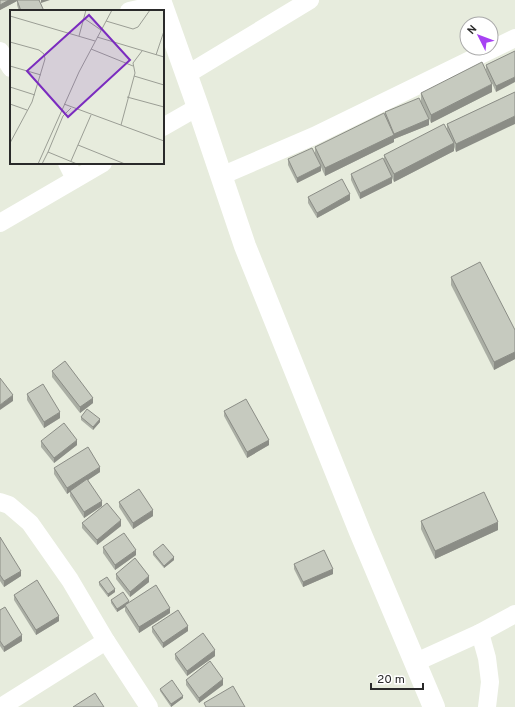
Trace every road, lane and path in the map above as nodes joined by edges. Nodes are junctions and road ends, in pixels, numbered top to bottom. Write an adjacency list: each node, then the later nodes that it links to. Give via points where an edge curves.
1 (310, 0): 10 (street)
2 (160, 2): 3 (street)
3 (132, 10)
4 (164, 13): 10 (street)
5 (515, 38): 15 (street, via 314,136)
6 (10, 43): 7 (street)
7 (0, 47)
8 (0, 51): 9 (street)
9 (10, 66)
10 (186, 75): 11 (street)
11 (198, 107): 12 (street); 15 (street)
12 (164, 127)
13 (68, 164): 16 (street)
14 (101, 164): 16 (street)
15 (221, 176): 22 (street, via 245,246)
16 (75, 179): 17 (street)
17 (0, 222)
18 (0, 502): 21 (street, via 9,505 30,523 70,580)
19 (515, 614): 20 (street)
20 (480, 632): 22 (street); 26 (street, via 490,682)
21 (106, 641): 23 (street); 24 (street)
22 (414, 663): 25 (street)
23 (1, 707)
24 (149, 707)
25 (434, 707)
26 (487, 707)

